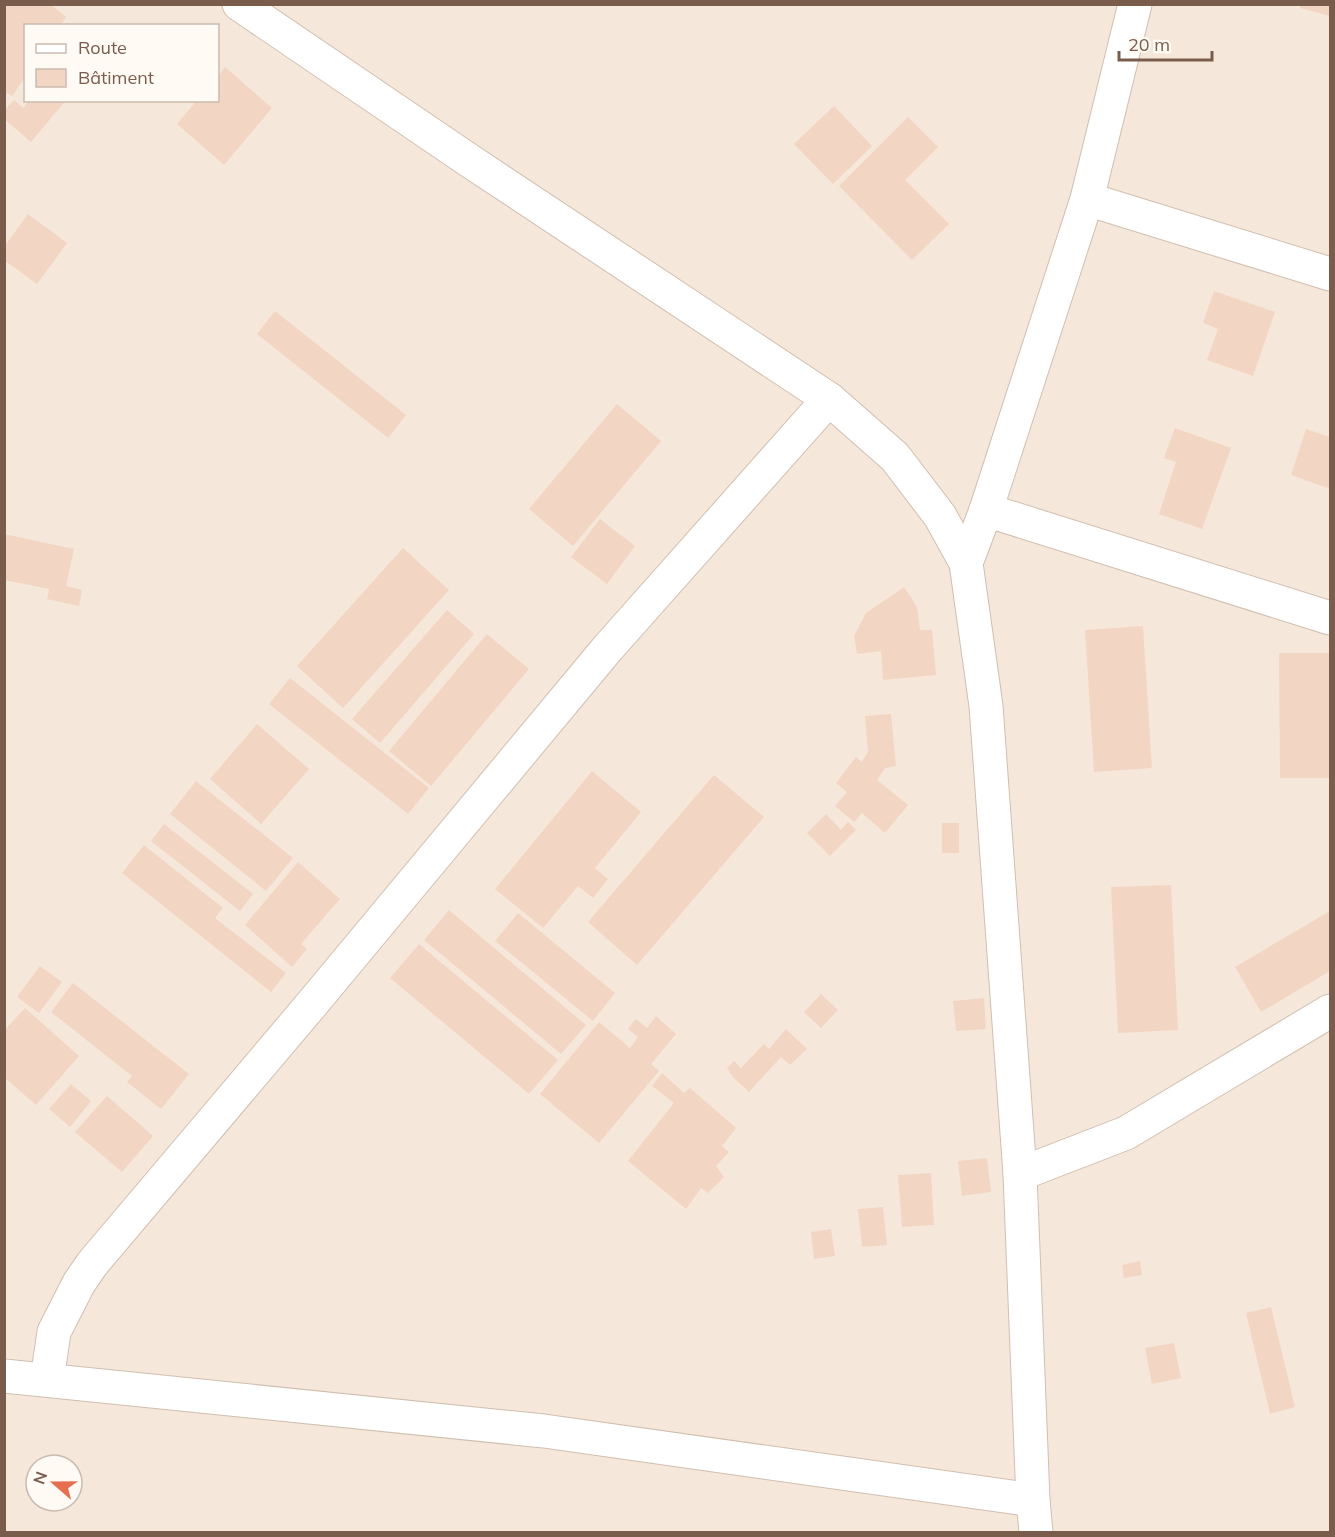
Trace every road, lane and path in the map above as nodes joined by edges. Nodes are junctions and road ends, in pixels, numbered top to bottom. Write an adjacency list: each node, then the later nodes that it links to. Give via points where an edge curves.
1 (239, 4): 5 (street)
2 (1135, 4): 3 (street)
3 (1087, 199): 4 (street); 6 (street)
4 (1330, 274)
5 (829, 399): 7 (street, via 895,457 940,516); 12 (street, via 607,649 92,1264 54,1332)
6 (986, 510): 7 (street); 8 (street)
7 (966, 563): 10 (street, via 986,706)
8 (1330, 618)
9 (1330, 1011): 10 (street, via 1126,1133)
10 (1020, 1174): 13 (street)
11 (4, 1376): 12 (street)
12 (47, 1380): 13 (street, via 544,1431)
13 (1033, 1500): 14 (street)
14 (1036, 1533)

